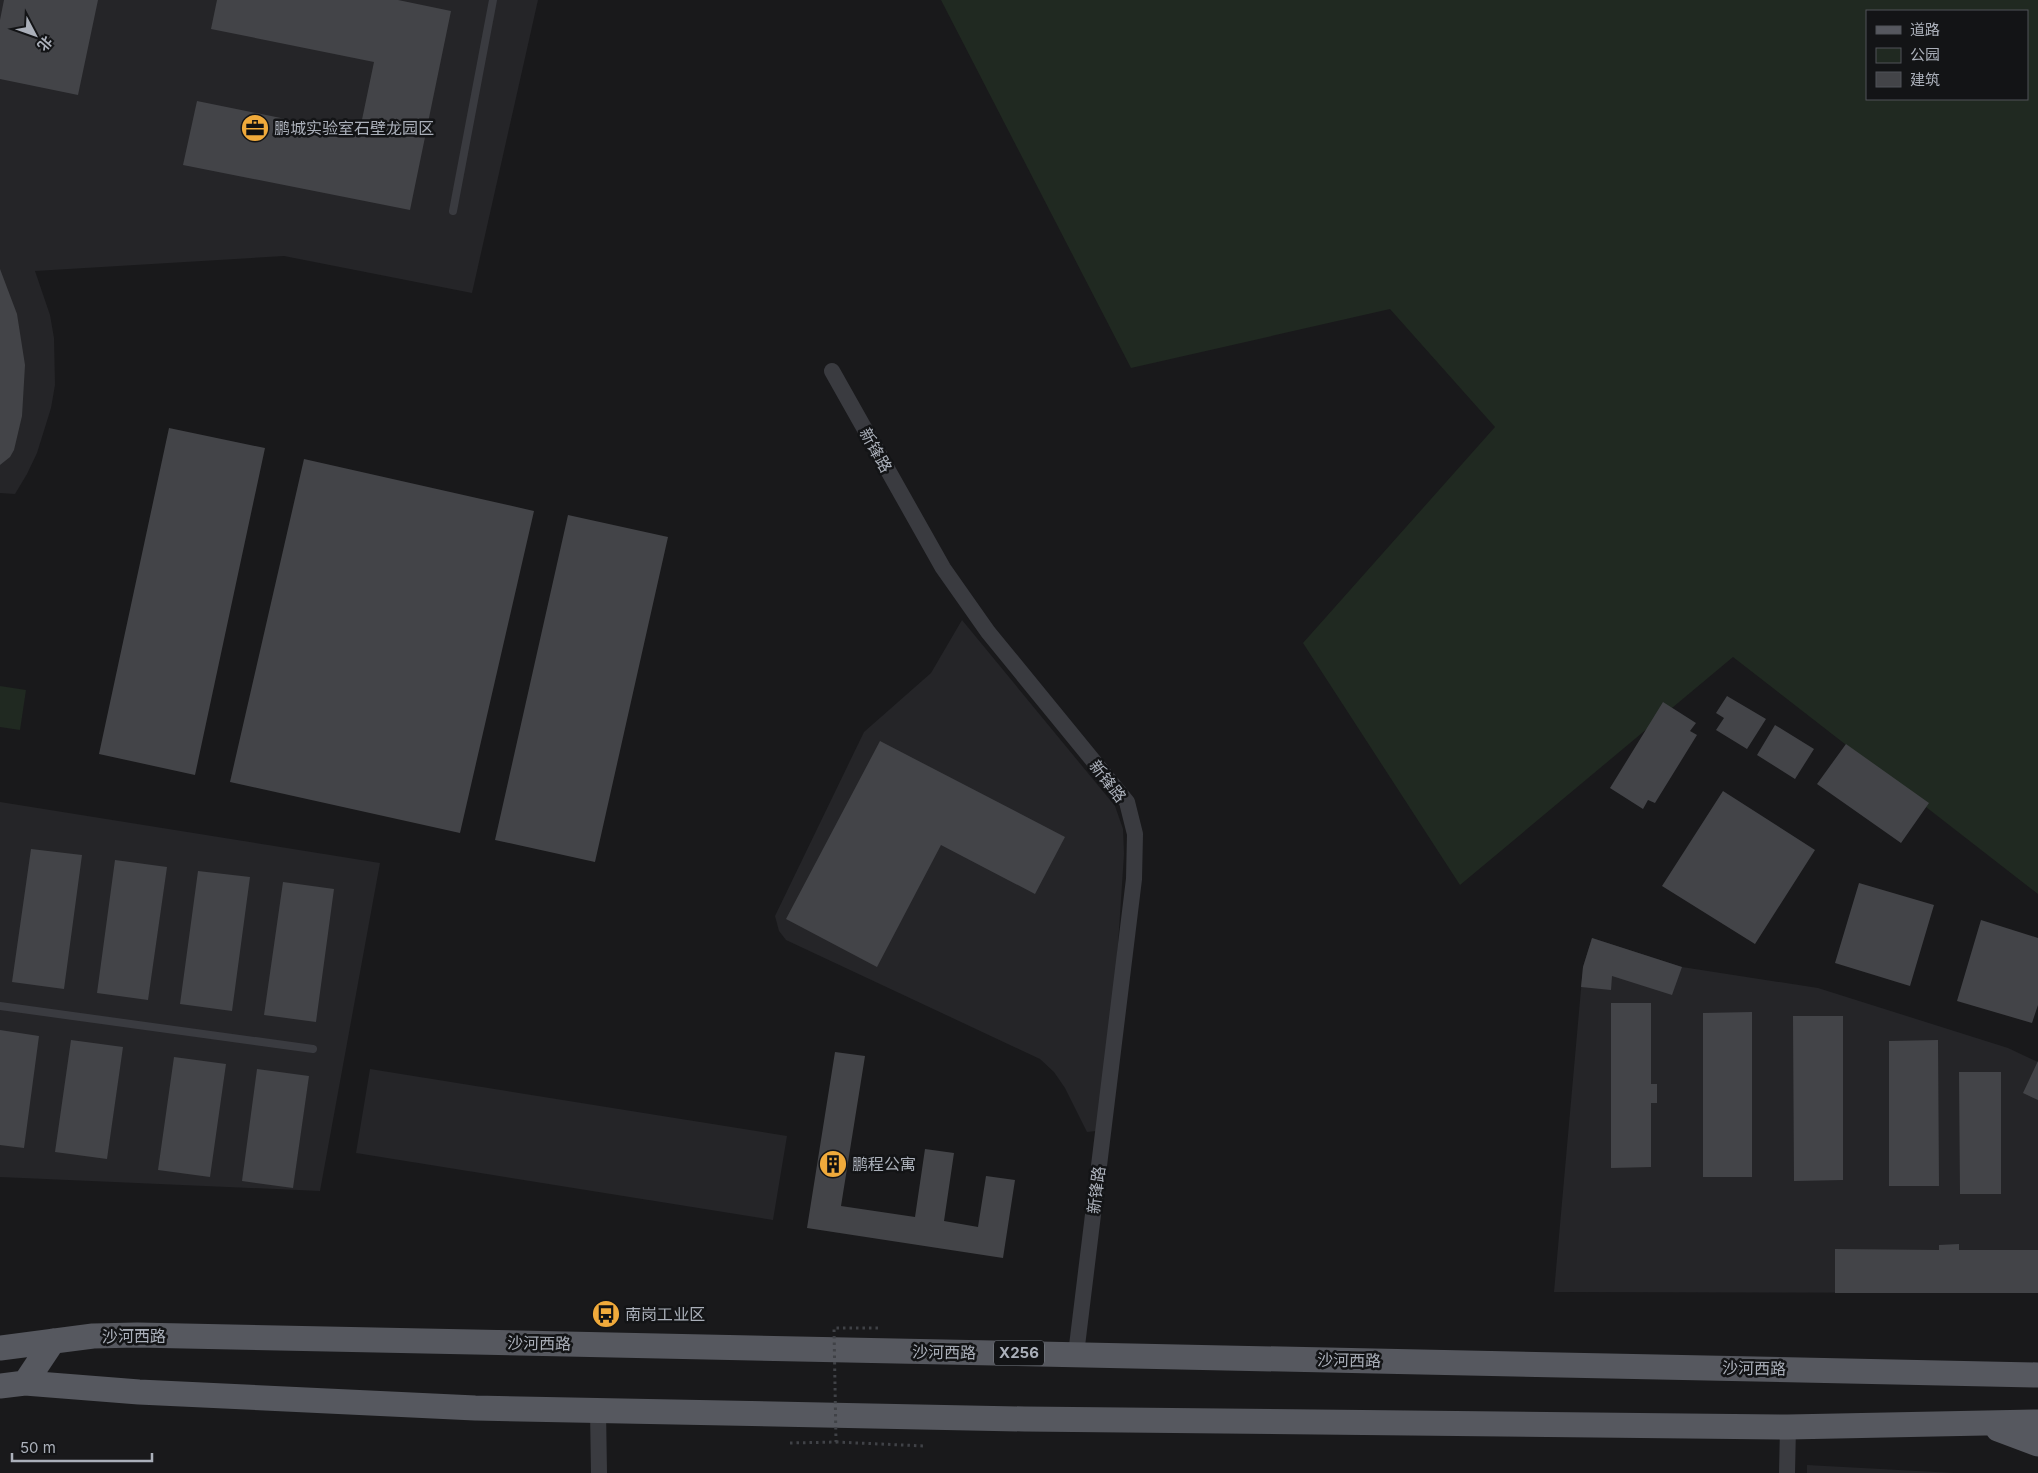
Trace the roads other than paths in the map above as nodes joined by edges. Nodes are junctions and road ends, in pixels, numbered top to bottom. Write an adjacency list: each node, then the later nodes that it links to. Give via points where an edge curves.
1 (493, 0): 2 (lane)
2 (453, 211)
3 (832, 371): 8 (street, 新锋路, via 943,568 988,632 1126,802 1135,834 1134,879)
4 (0, 1006): 5 (lane)
5 (312, 1049)
6 (53, 1341): 7 (main road, 沙河西路 / X256); 8 (main road, 沙河西路 / X256, via 137,1335); 10 (main road)
7 (0, 1348)
8 (1076, 1354): 9 (main road, 沙河西路 / X256)
9 (2038, 1375)
10 (25, 1383): 11 (main road); 12 (main road, via 148,1393 475,1408)
11 (0, 1386)
12 (598, 1410): 15 (main road, via 1024,1419); 17 (street)
13 (2038, 1422): 14 (main road)
14 (1971, 1424): 15 (main road); 16 (main road, via 1993,1427)
15 (1788, 1426): 18 (street)
16 (2038, 1444)
17 (599, 1473)
18 (1787, 1473)

